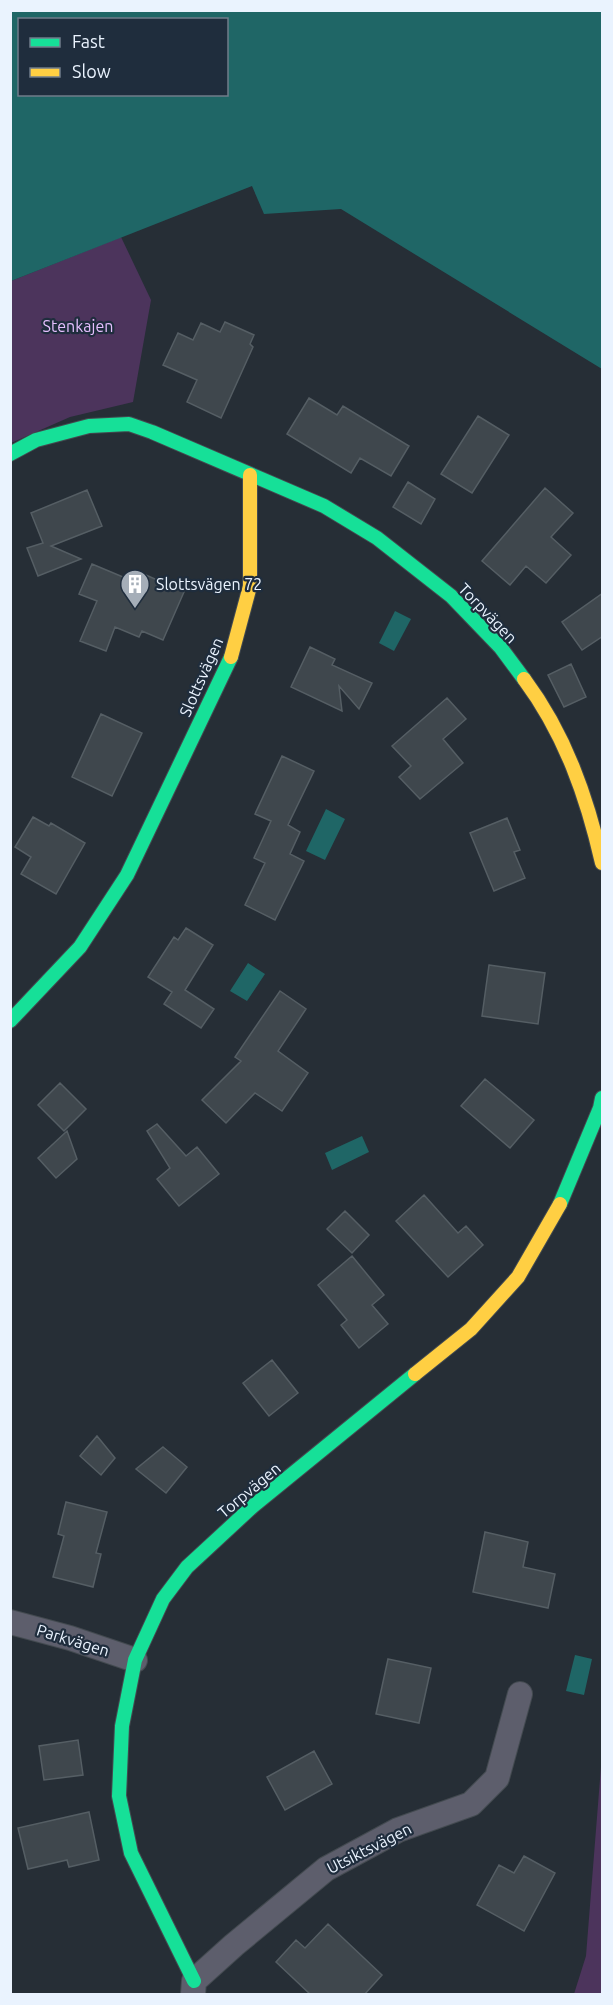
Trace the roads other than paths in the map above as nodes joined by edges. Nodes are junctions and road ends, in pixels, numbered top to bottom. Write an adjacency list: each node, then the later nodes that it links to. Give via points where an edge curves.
1 (10, 454): 2 (street, via 36,440 64,432 129,424)
2 (249, 475): 3 (street, Torpvägen, via 324,506 377,538 451,596 501,648 538,698 573,763); 4 (street, Slottsvägen, via 250,586 231,657 127,874 80,947)
3 (603, 863)
4 (10, 1021)
5 (603, 1098): 7 (street, Torpvägen, via 564,1197 518,1277 471,1329 253,1506 187,1566 163,1599)
6 (10, 1622): 7 (street, Parkvägen)
7 (135, 1660): 9 (street, Torpvägen, via 119,1751 123,1822 131,1853)
8 (520, 1694): 9 (street, Utsiktsvägen, via 497,1778 471,1804 399,1830 326,1869 234,1945)
9 (194, 1988)

